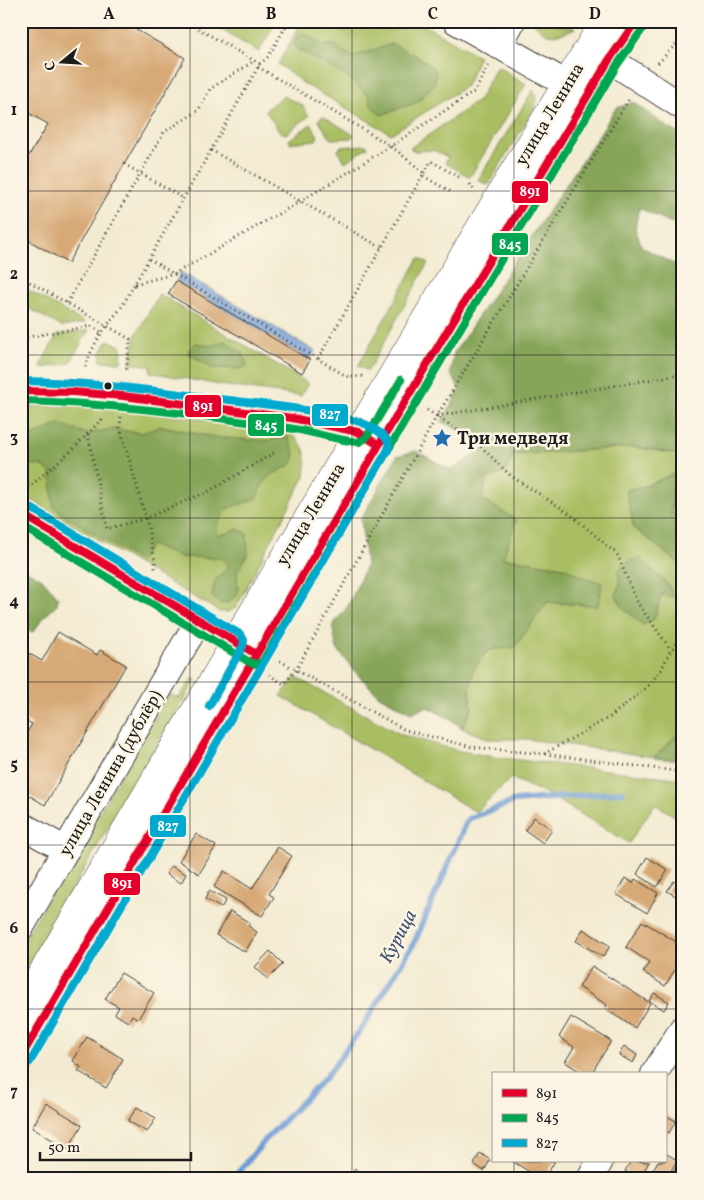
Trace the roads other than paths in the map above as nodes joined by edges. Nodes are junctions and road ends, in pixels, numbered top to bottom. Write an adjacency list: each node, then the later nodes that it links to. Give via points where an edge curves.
1 (456, 21): 5 (street)
2 (512, 21): 5 (street)
3 (605, 21): 6 (main road, улица Ленина)
4 (636, 21): 6 (main road, улица Ленина)
5 (499, 46): 7 (street)
6 (599, 54): 7 (main road, улица Ленина); 8 (street)
7 (577, 90): 10 (main road, улица Ленина)
8 (683, 107)
9 (21, 391): 10 (street, via 72,392 292,418)
10 (368, 438): 13 (main road, улица Ленина)
11 (21, 514): 12 (street)
12 (198, 620): 13 (street); 15 (street, улица Ленина (дублёр))
13 (257, 656): 17 (main road, улица Ленина); 19 (main road, улица Ленина)
14 (21, 825): 15 (street)
15 (66, 850): 16 (street, улица Ленина (дублёр))
16 (21, 927)
17 (21, 1010)
18 (683, 1028): 20 (street)
19 (21, 1057)
20 (655, 1072)
21 (599, 1162): 22 (street)
22 (590, 1179)

